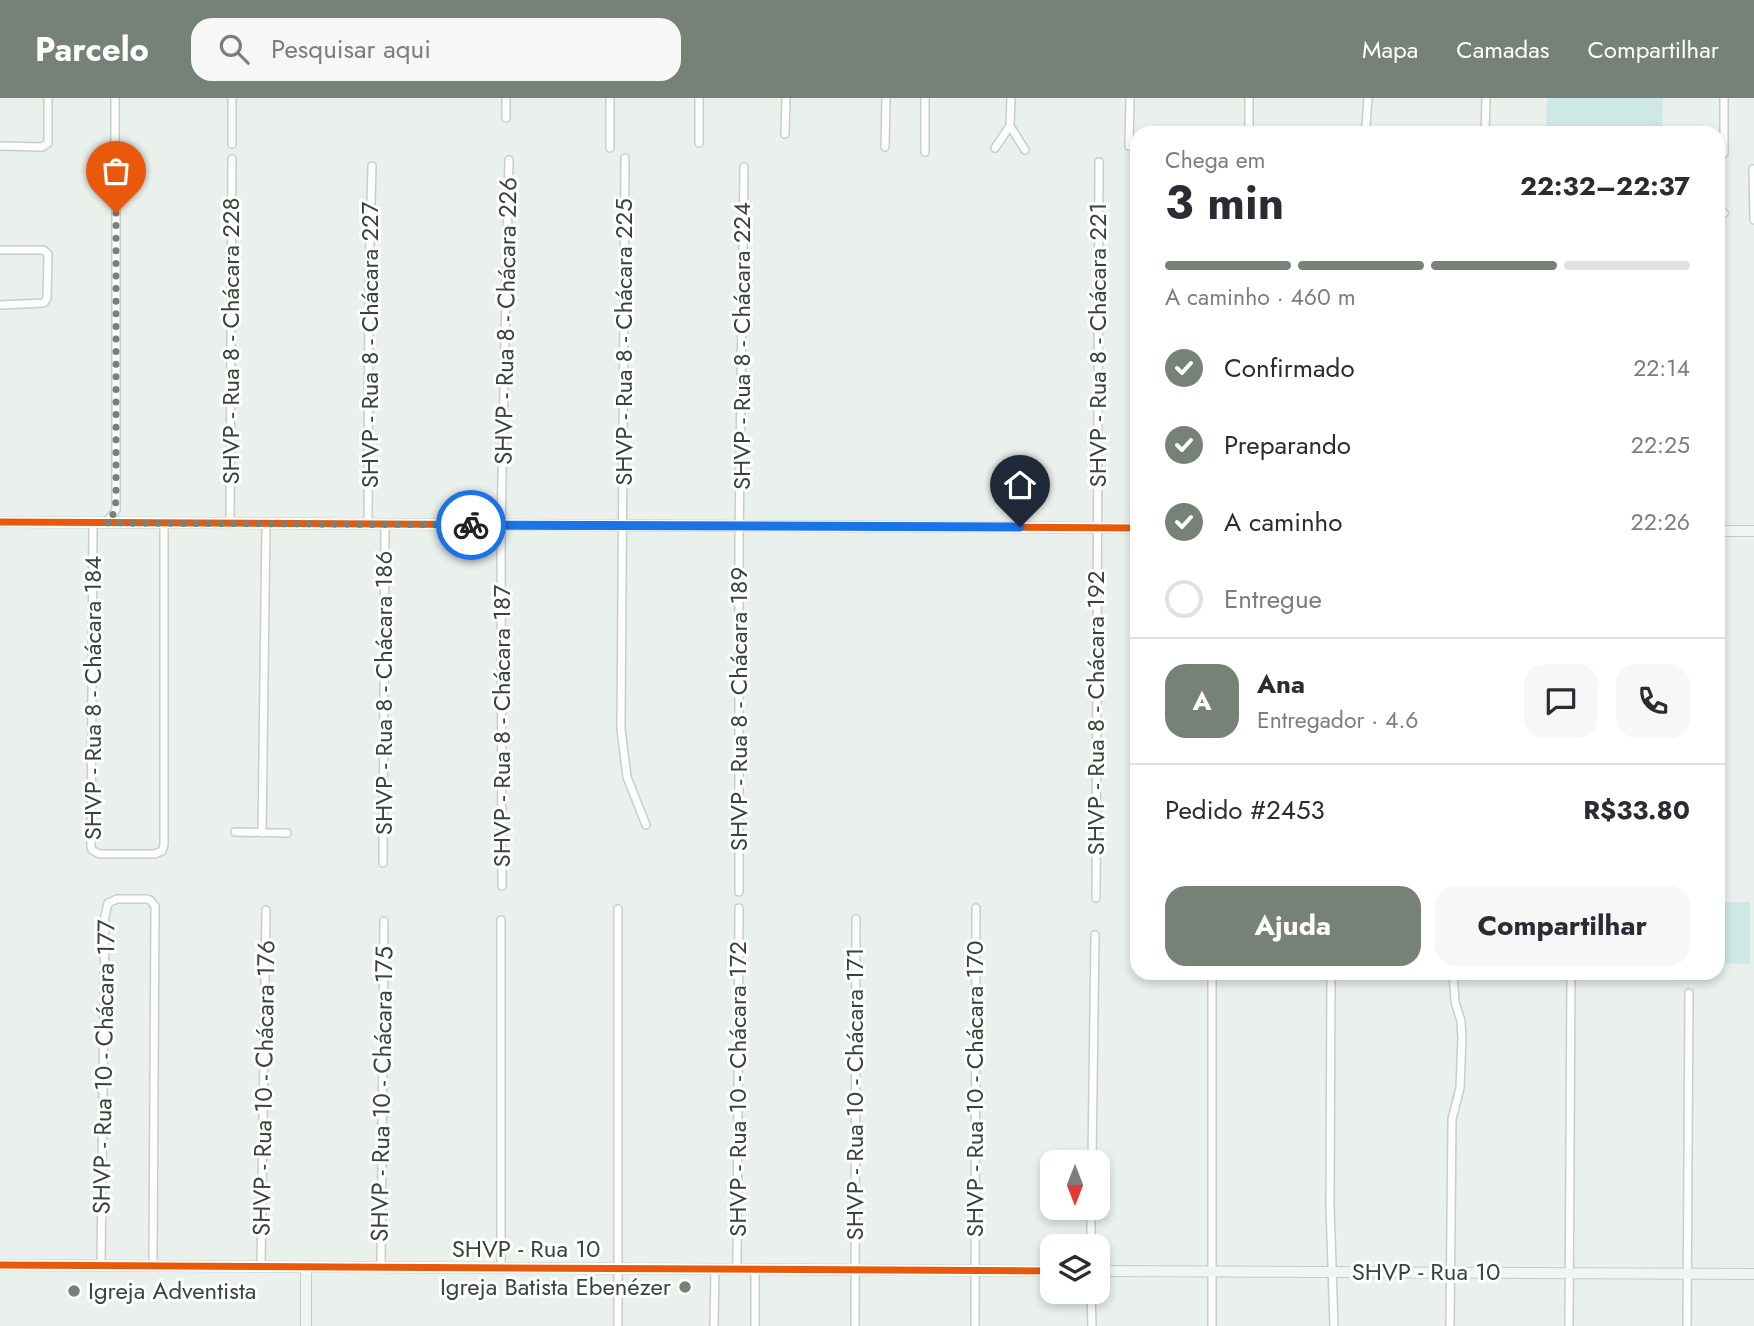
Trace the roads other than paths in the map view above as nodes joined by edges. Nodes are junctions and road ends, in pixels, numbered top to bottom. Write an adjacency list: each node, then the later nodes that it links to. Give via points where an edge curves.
1 (48, 98): 26 (street, via 45,146)
2 (115, 98): 24 (street)
3 (232, 98): 25 (street)
4 (506, 98): 16 (street)
5 (610, 98): 29 (street)
6 (699, 98): 23 (street)
7 (786, 98): 22 (street)
8 (886, 98): 28 (street)
9 (925, 98): 32 (street)
10 (1011, 98): 18 (street)
11 (1129, 98): 27 (street)
12 (1249, 98): 19 (street)
13 (1368, 98): 17 (street)
14 (1486, 98): 20 (street)
15 (1724, 98): 21 (street)
16 (506, 118)
17 (1366, 125)
18 (1010, 126): 30 (street); 31 (street)
19 (1250, 126)
20 (1485, 126)
21 (1724, 126)
22 (785, 134)
23 (699, 143)
24 (115, 144)
25 (232, 144)
26 (0, 146)
27 (1129, 146)
28 (885, 147)
29 (610, 148)
30 (995, 148)
31 (1025, 150)
32 (925, 152)
33 (116, 158): 46 (street, via 116,499 115,512)
34 (625, 158): 53 (street, SHVP - Rua 8 - Chácara 225)
35 (232, 159): 48 (street, SHVP - Rua 8 - Chácara 228)
36 (509, 160): 52 (street, SHVP - Rua 8 - Chácara 226)
37 (1099, 162): 55 (street, SHVP - Rua 8 - Chácara 221)
38 (372, 166): 50 (street, SHVP - Rua 8 - Chácara 227)
39 (744, 167): 54 (street, SHVP - Rua 8 - Chácara 224)
40 (1753, 169): 41 (street)
41 (1754, 220)
42 (0, 250): 43 (street, via 43,250 48,262 44,303)
43 (0, 305)
44 (0, 523): 45 (street)
45 (93, 523): 46 (street); 47 (street, SHVP - Rua 8 - Chácara 184, via 91,846 99,854 155,854 164,845)
46 (106, 523): 47 (street)
47 (164, 523): 48 (street)
48 (230, 523): 49 (street)
49 (266, 523): 50 (street); 61 (street)
50 (368, 523): 51 (street)
51 (385, 523): 52 (street); 63 (street, SHVP - Rua 8 - Chácara 186)
52 (502, 525): 53 (street); 64 (street, SHVP - Rua 8 - Chácara 187)
53 (624, 526): 54 (street); 59 (street, SHVP - Rua 8 - Chácara 225, via 621,729 627,777)
54 (740, 526): 55 (street); 65 (street, SHVP - Rua 8 - Chácara 189)
55 (1097, 528): 56 (street); 66 (street, SHVP - Rua 8 - Chácara 192)
56 (1130, 528)
57 (1725, 531): 58 (street)
58 (1754, 531)
59 (646, 825)
60 (235, 832): 61 (street)
61 (262, 833): 62 (street)
62 (287, 833)
63 (383, 863)
64 (502, 886)
65 (738, 892)
66 (1096, 898)
67 (739, 908): 90 (street, SHVP - Rua 10 - Chácara 172)
68 (976, 908): 93 (street, SHVP - Rua 10 - Chácara 170)
69 (618, 909): 88 (street)
70 (265, 910): 84 (street, SHVP - Rua 10 - Chácara 176)
71 (856, 919): 92 (street, SHVP - Rua 10 - Chácara 171)
72 (501, 920): 87 (street)
73 (384, 921): 86 (street, SHVP - Rua 10 - Chácara 175)
74 (1095, 935): 80 (street)
75 (1212, 980): 96 (street)
76 (1331, 980): 97 (street)
77 (1453, 980): 98 (street, via 1462,1038 1460,1088 1452,1119)
78 (1571, 980): 99 (street)
79 (1689, 993): 100 (street)
80 (1092, 1150)
81 (0, 1265): 82 (street, SHVP - Rua 10)
82 (101, 1265): 83 (street, SHVP - Rua 10); 83 (street, SHVP - Rua 10 - Chácara 177, via 105,916 111,900 146,899 155,906)
83 (153, 1265): 84 (street, SHVP - Rua 10)
84 (261, 1266): 85 (street, SHVP - Rua 10)
85 (306, 1267): 86 (street, SHVP - Rua 10); 103 (street)
86 (381, 1267): 87 (street, SHVP - Rua 10)
87 (501, 1268): 88 (street, SHVP - Rua 10)
88 (618, 1268): 89 (street, SHVP - Rua 10); 104 (street)
89 (715, 1269): 90 (street, SHVP - Rua 10); 105 (street)
90 (737, 1269): 91 (street, SHVP - Rua 10)
91 (755, 1269): 92 (street, SHVP - Rua 10); 106 (street)
92 (854, 1270): 93 (street, SHVP - Rua 10); 107 (street, SHVP - Rua 10 - Chácara 171)
93 (975, 1270): 94 (street, SHVP - Rua 10); 108 (street, SHVP - Rua 10 - Chácara 170)
94 (1040, 1271)
95 (1110, 1271): 96 (street, SHVP - Rua 10)
96 (1213, 1272): 97 (street, SHVP - Rua 10); 110 (street)
97 (1332, 1272): 98 (street, SHVP - Rua 10); 111 (street)
98 (1450, 1273): 99 (street, SHVP - Rua 10); 112 (street)
99 (1569, 1273): 100 (street, SHVP - Rua 10); 113 (street)
100 (1687, 1274): 101 (street, SHVP - Rua 10); 114 (street)
101 (1754, 1274)
102 (1091, 1304): 109 (street)
103 (306, 1326)
104 (618, 1326)
105 (714, 1326)
106 (755, 1326)
107 (855, 1326)
108 (975, 1326)
109 (1091, 1326)
110 (1212, 1326)
111 (1334, 1326)
112 (1450, 1326)
113 (1569, 1326)
114 (1686, 1326)

